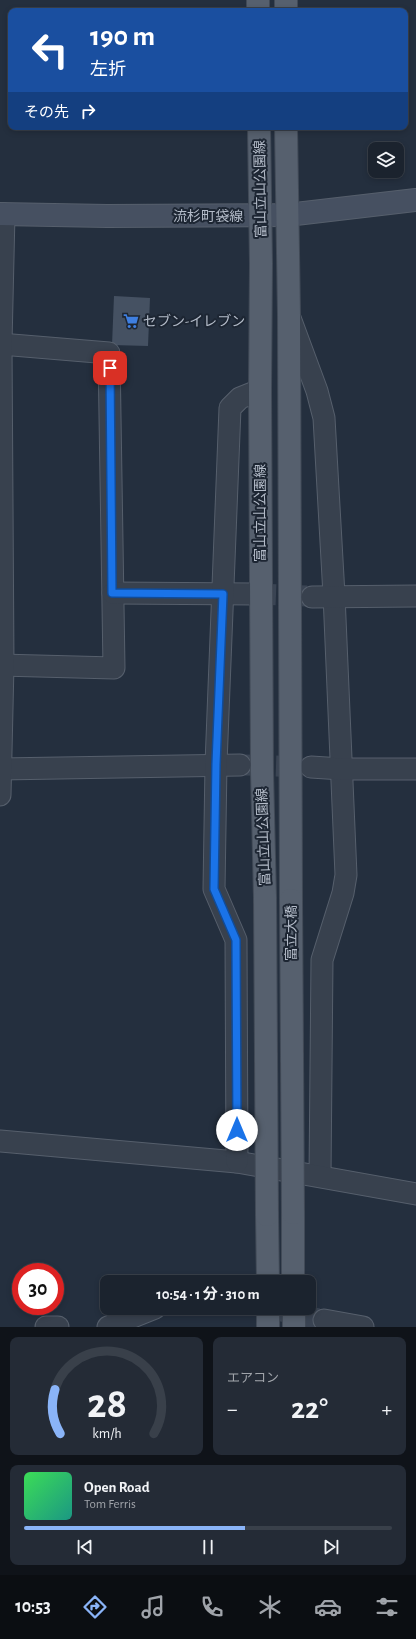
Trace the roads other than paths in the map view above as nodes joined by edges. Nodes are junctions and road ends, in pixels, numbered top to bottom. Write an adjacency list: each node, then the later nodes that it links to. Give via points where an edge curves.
1 (259, 130): 5 (main road, 富山立山公園線)
2 (286, 130): 6 (main road, 富山立山公園線)
3 (416, 200): 6 (main road, 流杉町袋線)
4 (2, 214): 5 (main road, 流杉町袋線); 8 (street)
5 (260, 215): 6 (main road, 流杉町袋線); 9 (main road, 富山立山公園線)
6 (287, 215): 7 (main road, 富山立山公園線)
7 (289, 315): 10 (main road, 富山立山公園線); 15 (street, via 317,391 324,418)
8 (1, 344): 11 (street, via 109,353); 17 (street)
9 (260, 390): 12 (street, via 240,398 230,408); 25 (main road, 富山立山公園線)
10 (290, 584): 31 (main road, 富立大橋, bridge)
11 (112, 593): 12 (street); 17 (street, via 114,668)
12 (223, 594): 13 (street); 18 (street)
13 (255, 594)
14 (312, 596): 15 (street)
15 (334, 596): 16 (street); 22 (street)
16 (416, 596)
17 (1, 665): 21 (street)
18 (216, 764): 19 (street); 21 (street); 27 (street, via 214,889 236,940)
19 (240, 765)
20 (310, 767): 22 (street)
21 (0, 769): 24 (street)
22 (342, 769): 23 (street); 28 (street, via 346,875 343,893 322,960)
23 (416, 769)
24 (0, 795)
25 (265, 898): 30 (main road, 富立大橋, bridge)
26 (0, 1141): 27 (street)
27 (237, 1162): 28 (street)
28 (320, 1176): 29 (street)
29 (416, 1194)
30 (268, 1275)
31 (293, 1275)
32 (138, 1315): 38 (street)
33 (268, 1315): 39 (main road)
34 (294, 1315): 40 (main road)
35 (324, 1320): 41 (street)
36 (46, 1327): 37 (street)
37 (58, 1327)
38 (108, 1327)
39 (268, 1327)
40 (294, 1327)
41 (363, 1327)

